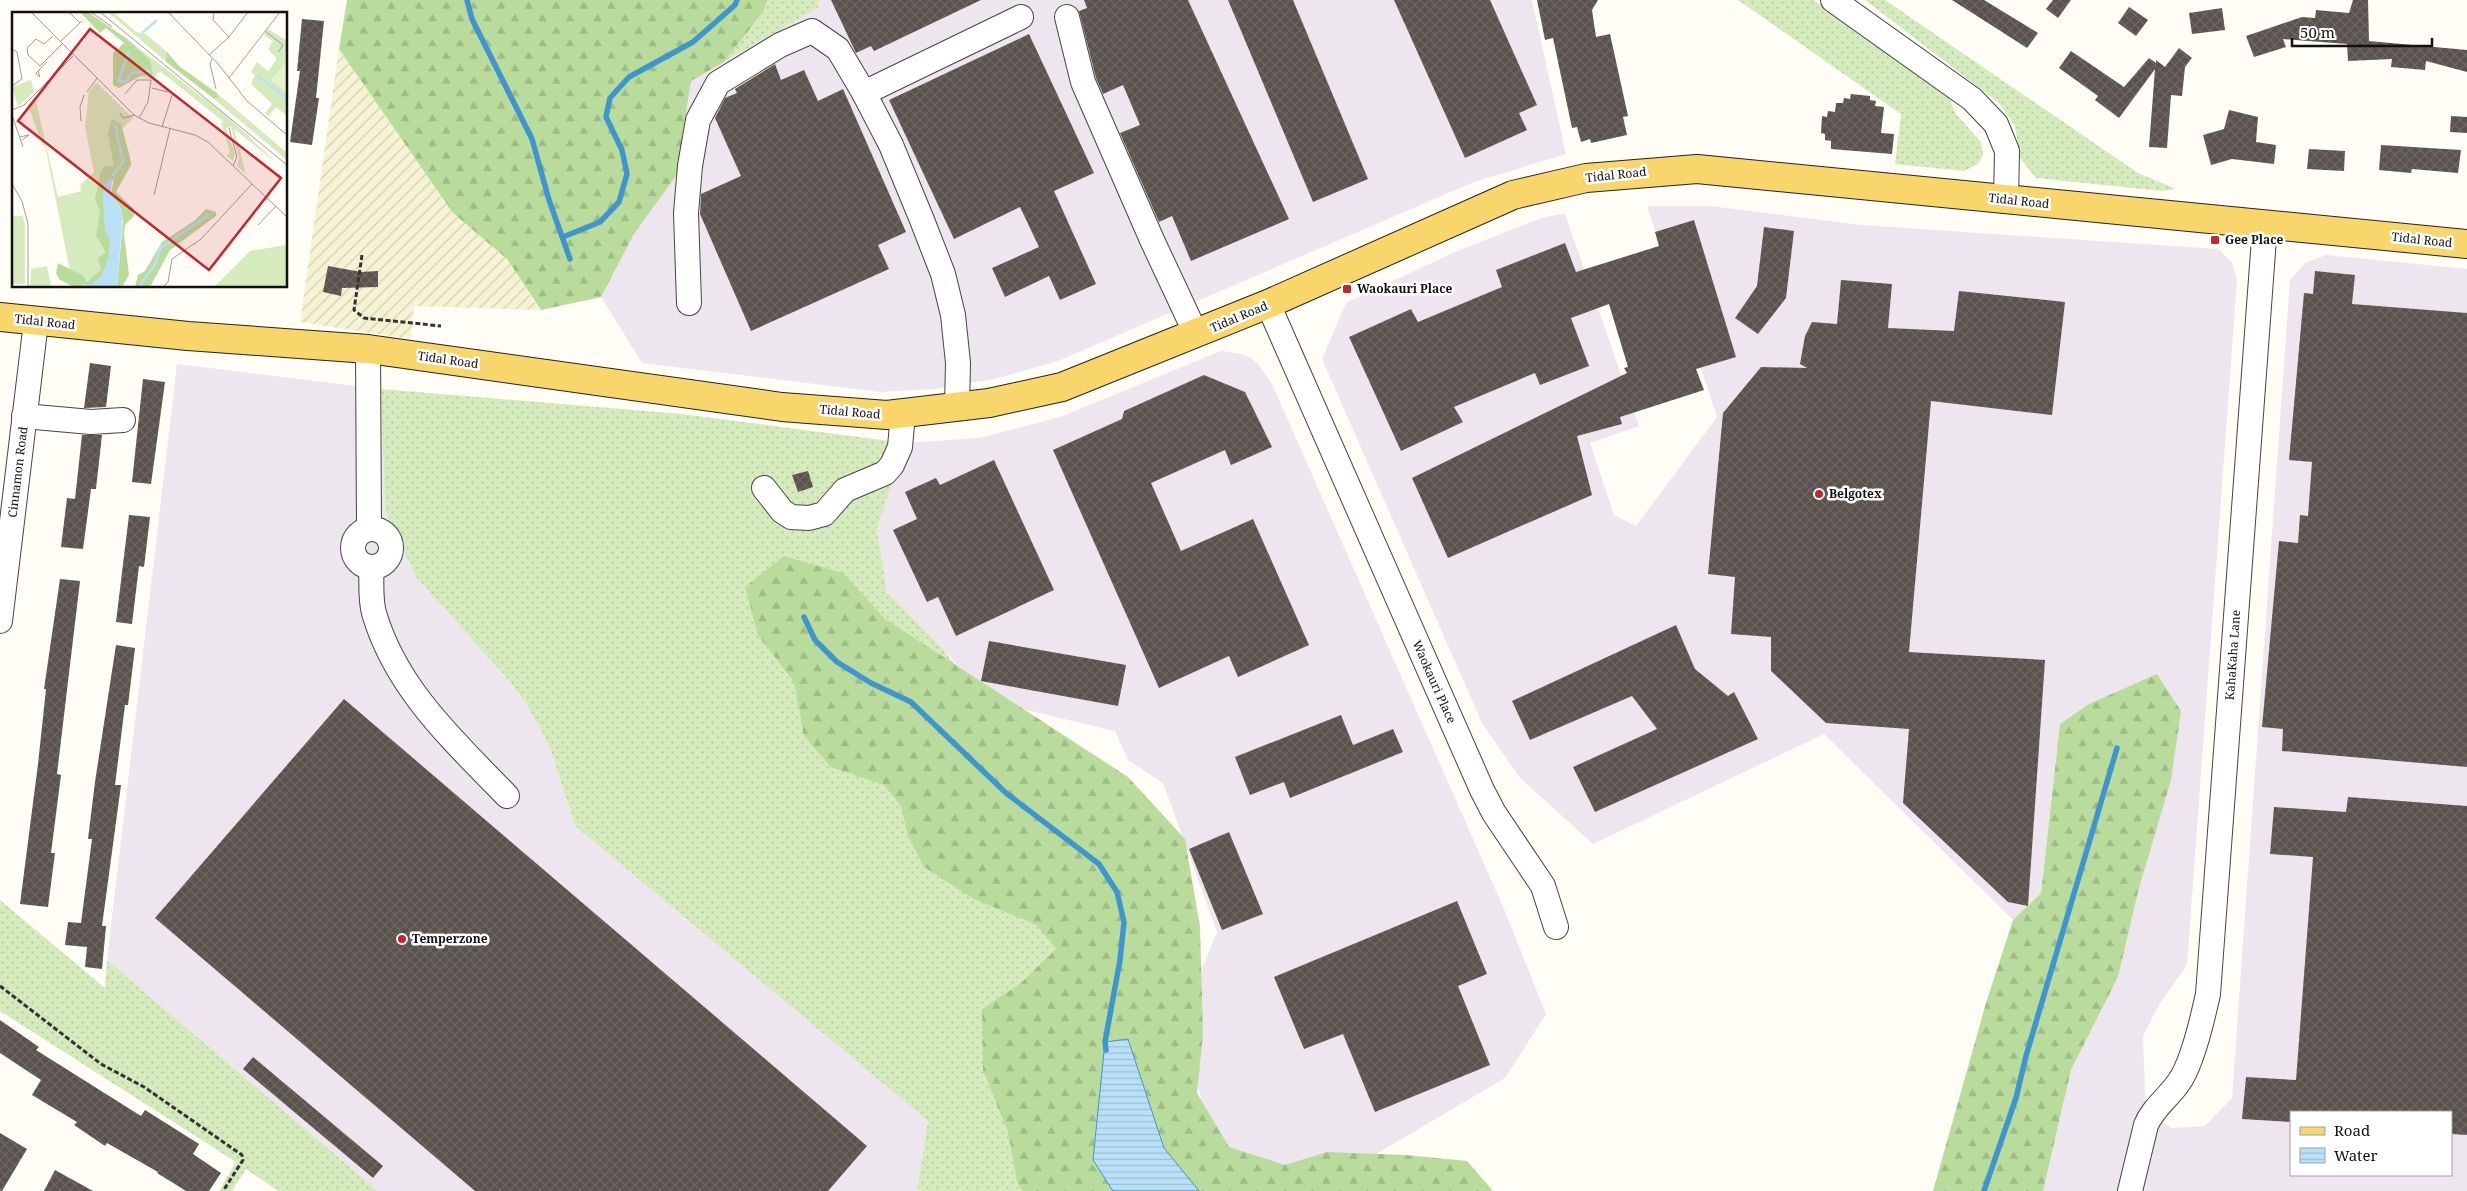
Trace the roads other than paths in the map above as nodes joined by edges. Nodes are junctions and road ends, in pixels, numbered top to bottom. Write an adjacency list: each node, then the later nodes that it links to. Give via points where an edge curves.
1 (1834, 0): 5 (street, via 1972,99 1990,117 2007,151)
2 (1021, 17): 4 (street)
3 (1067, 17): 12 (street, via 1083,82)
4 (864, 93): 8 (street, via 838,49 812,31 780,45 718,83 698,120 690,166 686,213); 14 (street, via 891,145 943,274 953,315 958,363)
5 (2006, 200): 6 (main road, Tidal Road); 9 (main road, Tidal Road, via 1697,168 1586,178 1513,195)
6 (2265, 225): 7 (main road, Tidal Road); 22 (street, KahaKaha Lane, via 2208,994 2201,1027 2180,1081 2149,1116)
7 (2467, 244)
8 (689, 303)
9 (1268, 304): 12 (main road, Tidal Road); 21 (street, Waokauri Place, via 1482,790 1543,886)
10 (0, 317): 11 (main road, Tidal Road)
11 (36, 322): 13 (main road, Tidal Road); 16 (street, Cinnamon Road)
12 (1196, 334): 14 (main road, Tidal Road, via 1062,386 989,404)
13 (368, 349): 15 (main road, Tidal Road, via 782,406); 20 (street, via 369,528 355,540 353,552 360,563 371,567 373,612 386,645 413,694 432,719)
14 (957, 407): 15 (main road, Tidal Road)
15 (903, 414): 18 (street, via 900,447 892,465 884,474 845,490 824,514 809,518 791,517)
16 (24, 416): 17 (street, via 91,422); 19 (street, Cinnamon Road)
17 (123, 420)
18 (764, 488)
19 (0, 621)
20 (507, 796)
21 (1556, 927)
22 (2130, 1191)

